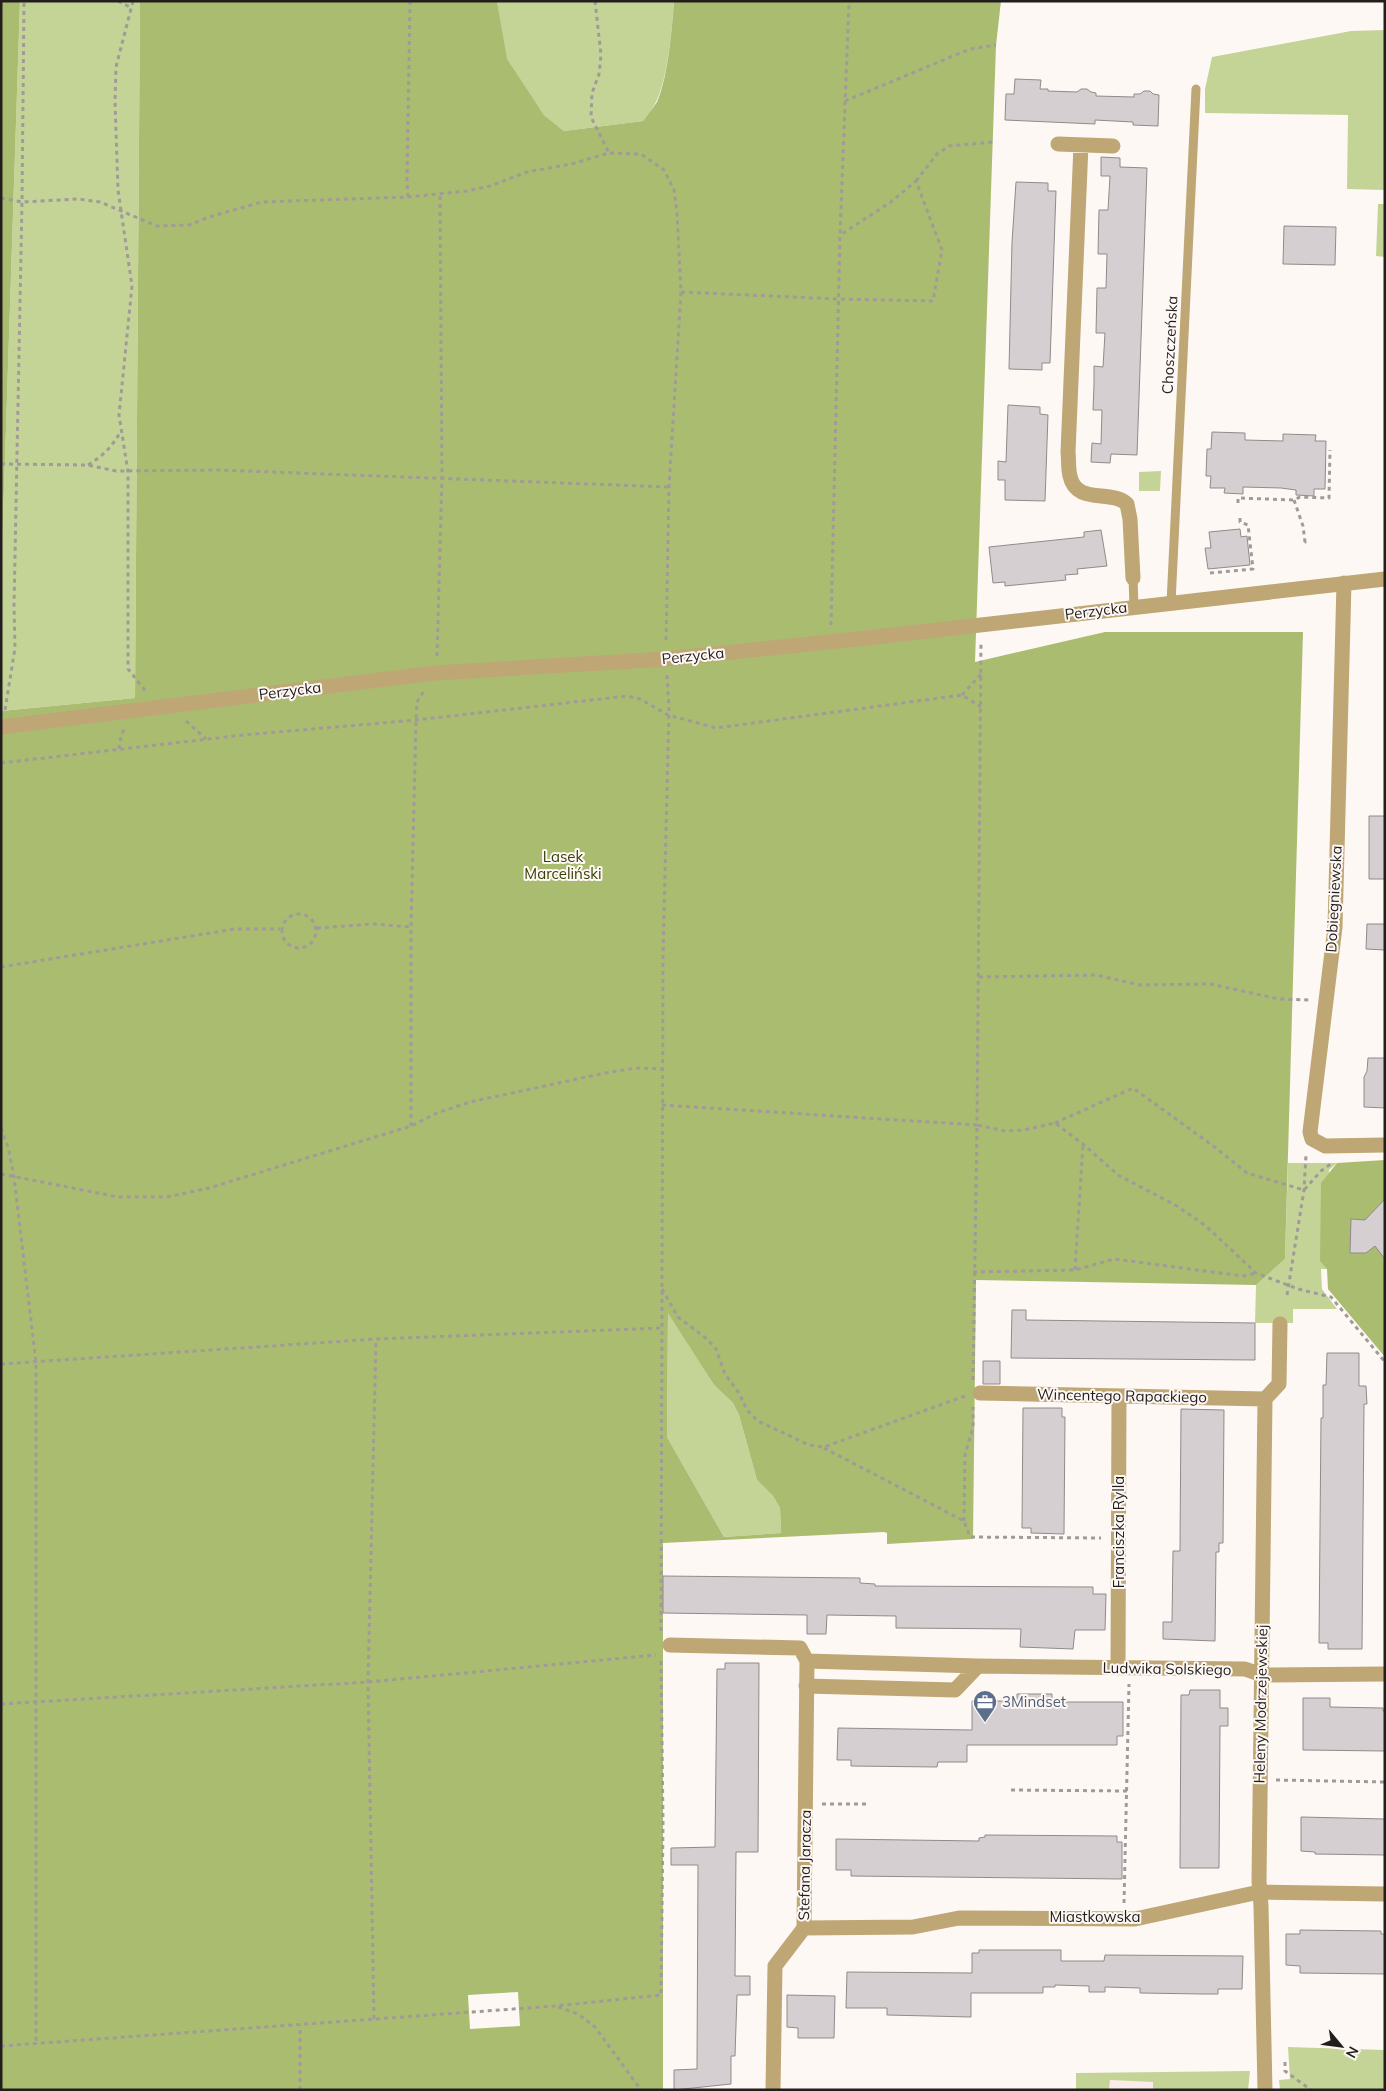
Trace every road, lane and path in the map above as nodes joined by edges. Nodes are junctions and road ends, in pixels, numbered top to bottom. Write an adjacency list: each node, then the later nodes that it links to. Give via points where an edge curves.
1 (24, 1): 20 (path)
2 (118, 1): 7 (path)
3 (133, 1): 7 (path)
4 (410, 1): 18 (path)
5 (595, 1): 15 (path, via 601,55 592,93 592,117)
6 (849, 1): 10 (path)
7 (132, 8): 21 (path, via 116,67 118,190)
8 (996, 45): 10 (path, via 970,49)
9 (1196, 88): 41 (lane, Choszczeńska)
10 (845, 102): 22 (path)
11 (993, 142): 16 (path, via 949,146 937,154)
12 (1058, 144): 13 (street)
13 (1081, 145): 14 (street); 38 (street, via 1068,452 1070,477 1073,485 1087,495 1115,497 1127,504)
14 (1113, 146)
15 (609, 153): 17 (path, via 527,172 490,186); 23 (path, via 641,154 664,170 674,190)
16 (916, 181): 22 (path, via 891,202); 24 (path, via 942,250 933,301)
17 (440, 194): 18 (path); 31 (path)
18 (408, 196): 21 (path, via 262,202 189,225 157,226)
19 (1, 198): 20 (path)
20 (22, 202): 21 (path, via 78,199); 28 (path)
21 (122, 210): 25 (path, via 132,286 119,415)
22 (840, 235): 24 (path)
23 (681, 292): 24 (path); 32 (path)
24 (838, 299): 43 (path)
25 (121, 431): 29 (path, via 100,458); 30 (path)
26 (1330, 450): 33 (path, via 1329,498 1300,497)
27 (1, 464): 28 (path)
28 (16, 464): 29 (path); 56 (path, via 15,648)
29 (87, 465): 30 (path)
30 (128, 472): 31 (path, via 219,470); 49 (path, via 128,669)
31 (442, 477): 32 (path); 46 (path)
32 (669, 487): 45 (path)
33 (1294, 500): 34 (path, via 1238,498); 36 (path, via 1303,526)
34 (1238, 502)
35 (1240, 518): 37 (path, via 1240,522 1248,526 1253,569)
36 (1303, 542)
37 (1210, 573)
38 (1133, 578): 42 (lane)
39 (1385, 579): 40 (street, Perzycka)
40 (1344, 583): 41 (street, Perzycka); 66 (street, Dobiegniewska, via 1335,927)
41 (1171, 603): 42 (street, Perzycka)
42 (1134, 607): 56 (street, Perzycka, via 666,659 435,673)
43 (830, 632)
44 (981, 634): 48 (path)
45 (666, 650)
46 (437, 663)
47 (667, 668): 53 (path)
48 (982, 674): 51 (path); 52 (path)
49 (144, 689)
50 (425, 690): 55 (path, via 417,702)
51 (962, 695): 52 (path); 53 (path, via 716,728)
52 (981, 707): 65 (path)
53 (668, 715): 55 (path, via 640,699 627,696); 67 (path)
54 (182, 718): 58 (path)
55 (416, 720): 58 (path); 61 (path)
56 (2, 723)
57 (126, 724): 59 (path)
58 (206, 739): 59 (path)
59 (120, 749): 60 (path)
60 (1, 763)
61 (411, 927): 62 (path, via 373,924); 71 (path)
62 (317, 928): 63 (path, via 305,914 294,913 284,920); 63 (path, via 315,938 300,949 291,947 282,939)
63 (280, 929): 64 (path, via 235,929)
64 (1, 967)
65 (979, 977): 66 (path, via 1096,975 1140,985 1210,984 1279,999); 70 (path)
66 (1325, 1001): 73 (street, Dobiegniewska)
67 (662, 1068): 68 (path); 71 (path, via 605,1073 470,1102)
68 (662, 1105): 70 (path); 84 (path)
69 (1055, 1123): 70 (path, via 1005,1131); 74 (path); 79 (path, via 1133,1088 1248,1173)
70 (977, 1125): 81 (path)
71 (411, 1126): 78 (path, via 208,1188 167,1197 118,1197)
72 (1, 1128): 78 (path)
73 (1310, 1132): 75 (street, via 1312,1139 1325,1146); 79 (path)
74 (1083, 1144): 80 (path); 82 (path, via 1118,1175 1177,1206 1206,1226)
75 (1385, 1145)
76 (1335, 1161): 79 (path)
77 (1, 1174): 78 (path)
78 (14, 1177): 90 (path)
79 (1304, 1190): 83 (path)
80 (1075, 1270): 81 (path); 82 (path, via 1114,1260 1242,1276)
81 (973, 1272): 92 (path)
82 (1256, 1273): 83 (path)
83 (1288, 1285): 85 (path); 89 (path, via 1331,1297)
84 (662, 1288): 87 (path); 95 (path, via 678,1317 716,1349 725,1374 758,1421 808,1445)
85 (1287, 1295)
86 (1280, 1324): 94 (street, via 1279,1384)
87 (662, 1328): 88 (path); 98 (path)
88 (376, 1339): 90 (path); 104 (path)
89 (1385, 1362)
90 (36, 1363): 91 (path); 106 (path)
91 (1, 1364)
92 (976, 1393): 93 (street, Wincentego Rapackiego); 95 (path); 96 (path, via 973,1428 965,1454)
93 (1119, 1396): 94 (street, Wincentego Rapackiego); 97 (street, Franciszka Rylla)
94 (1265, 1399): 103 (street, Heleny Modrzejewskiej)
95 (824, 1448): 96 (path)
96 (964, 1521): 97 (path, via 970,1537)
97 (1118, 1539): 101 (street, Franciszka Rylla)
98 (666, 1640): 99 (street, via 800,1648)
99 (807, 1661): 100 (street, Ludwika Solskiego); 105 (street, Stefana Jaracza)
100 (978, 1666): 101 (street, Ludwika Solskiego); 105 (street, via 955,1690)
101 (1124, 1673): 103 (street, Ludwika Solskiego, via 1244,1669); 111 (path)
102 (1385, 1674): 103 (street, Ludwika Solskiego)
103 (1262, 1676): 114 (street, Heleny Modrzejewskiej)
104 (368, 1682): 106 (path); 118 (path, via 661,1654 661,1995); 119 (path)
105 (806, 1686): 117 (street, Stefana Jaracza)
106 (36, 1701): 107 (path); 121 (path)
107 (1, 1704)
108 (1271, 1780): 109 (path)
109 (1385, 1782)
110 (1011, 1790): 111 (path)
111 (1127, 1791): 116 (path)
112 (814, 1804): 113 (path)
113 (869, 1804)
114 (1259, 1892): 115 (street, Miastkowska); 117 (street, Miastkowska, via 1135,1919 959,1918 914,1927); 127 (street, Heleny Modrzejewskiej)
115 (1385, 1894)
116 (1124, 1909)
117 (804, 1928): 126 (street, Stefana Jaracza, via 774,1966)
118 (555, 2006): 119 (path); 125 (path, via 578,2014 596,2027)
119 (374, 2019): 120 (path)
120 (300, 2025): 121 (path); 124 (path)
121 (36, 2044): 122 (path)
122 (1, 2046)
123 (1285, 2062): 128 (path, via 1285,2071)
124 (300, 2090)
125 (641, 2090)
126 (772, 2090)
127 (1265, 2090)
128 (1311, 2090)

